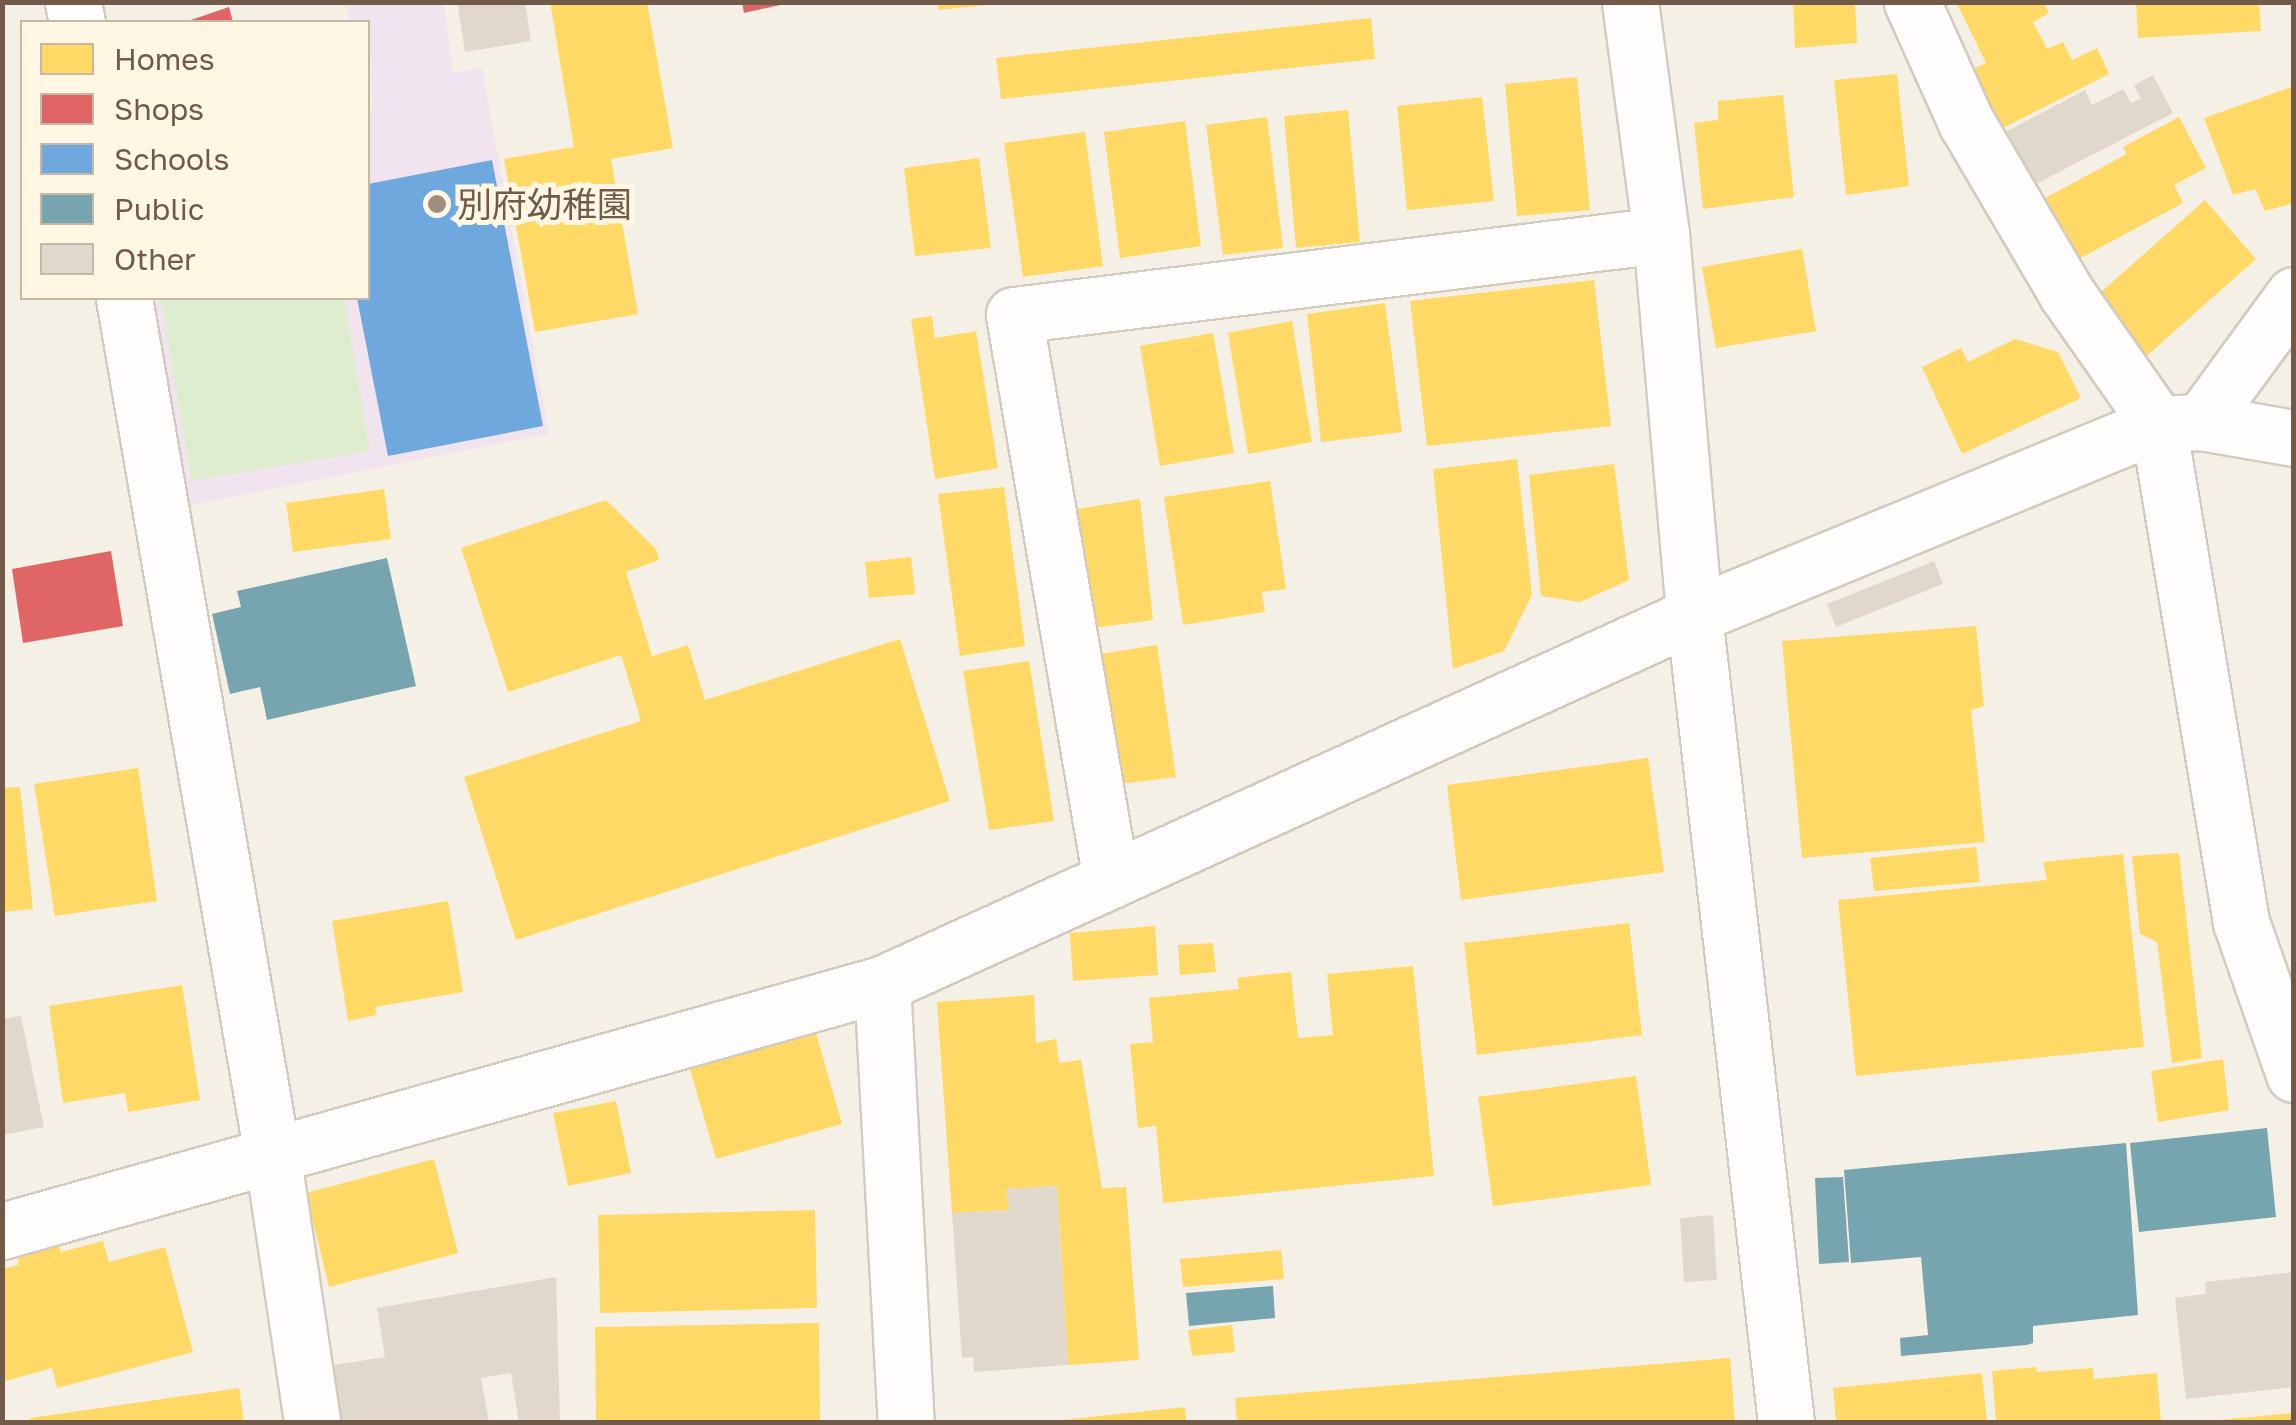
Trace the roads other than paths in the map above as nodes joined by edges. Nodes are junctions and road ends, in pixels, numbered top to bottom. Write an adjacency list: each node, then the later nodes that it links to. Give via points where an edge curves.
1 (1630, 2): 3 (street)
2 (1912, 2): 6 (street, via 1966,122 2067,294)
3 (1661, 235): 8 (street); 9 (street, via 1014,315)
4 (2294, 295): 6 (street)
5 (124, 300): 12 (street)
6 (2179, 423): 7 (street); 8 (street); 11 (street, via 2241,922)
7 (2294, 438)
8 (1694, 615): 9 (street); 16 (street)
9 (1111, 880): 10 (street)
10 (882, 984): 12 (street); 15 (street)
11 (2294, 1074)
12 (273, 1160): 13 (street); 14 (street)
13 (2, 1232)
14 (312, 1422)
15 (906, 1422)
16 (1786, 1422)

